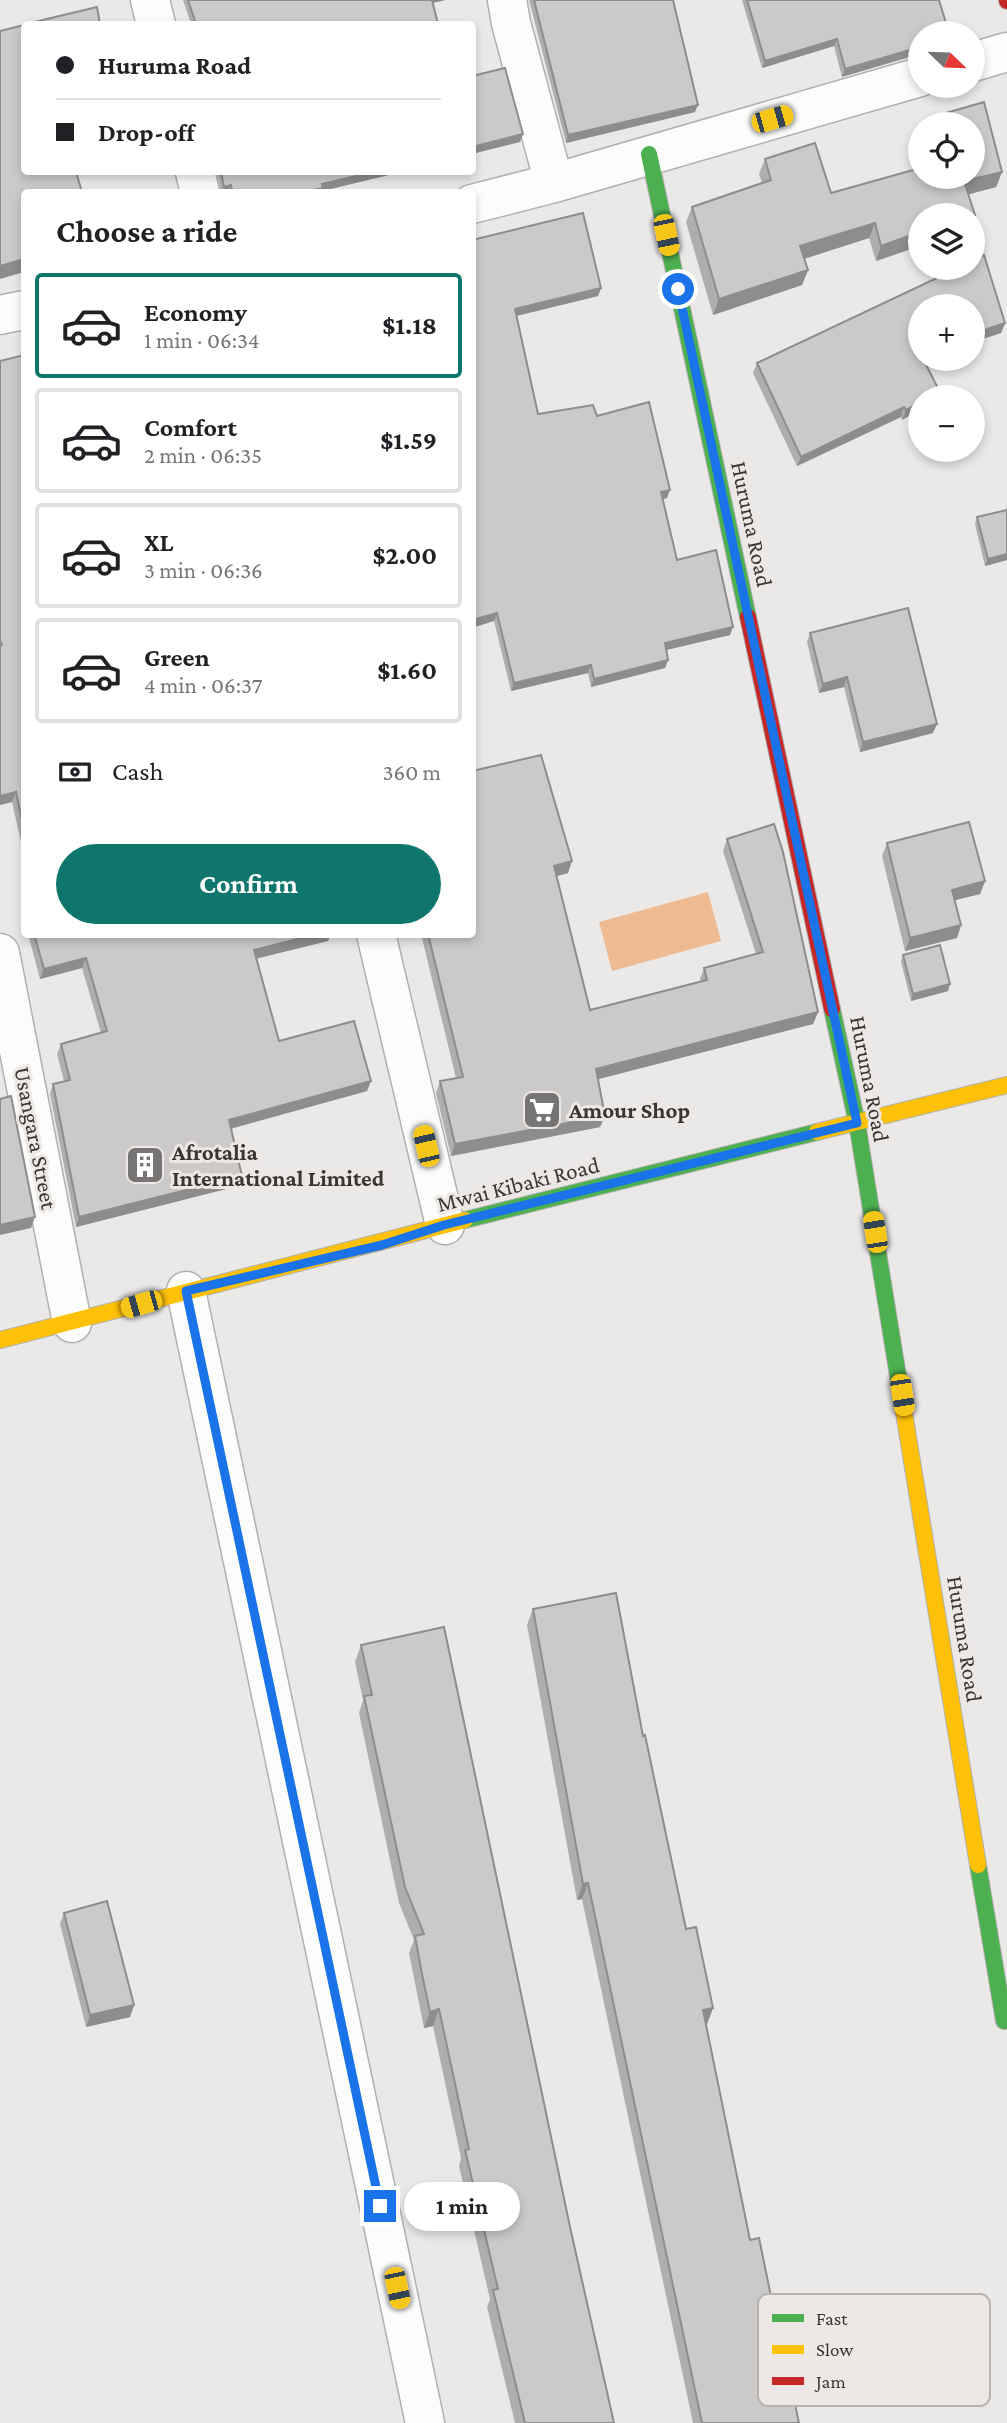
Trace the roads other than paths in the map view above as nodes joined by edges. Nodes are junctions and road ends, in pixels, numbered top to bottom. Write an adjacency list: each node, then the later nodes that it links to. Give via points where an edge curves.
1 (150, 0): 3 (street)
2 (507, 0): 8 (street)
3 (155, 21)
4 (1007, 52): 5 (street)
5 (985, 58)
6 (908, 80): 7 (street)
7 (649, 154): 8 (street); 15 (street, Huruma Road)
8 (554, 183): 9 (street)
9 (476, 203)
10 (21, 311): 11 (street)
11 (0, 315)
12 (377, 938): 16 (street)
13 (0, 953): 18 (street, Usangara Street)
14 (1007, 1085): 15 (street, Mwai Kibaki Road)
15 (857, 1123): 16 (street, Mwai Kibaki Road); 20 (street, Huruma Road)
16 (444, 1225): 17 (street, Mwai Kibaki Road, via 382,1245)
17 (186, 1291): 18 (street, Mwai Kibaki Road); 21 (street)
18 (72, 1324): 19 (street, Mwai Kibaki Road)
19 (0, 1340)
20 (1004, 2021)
21 (425, 2423)

